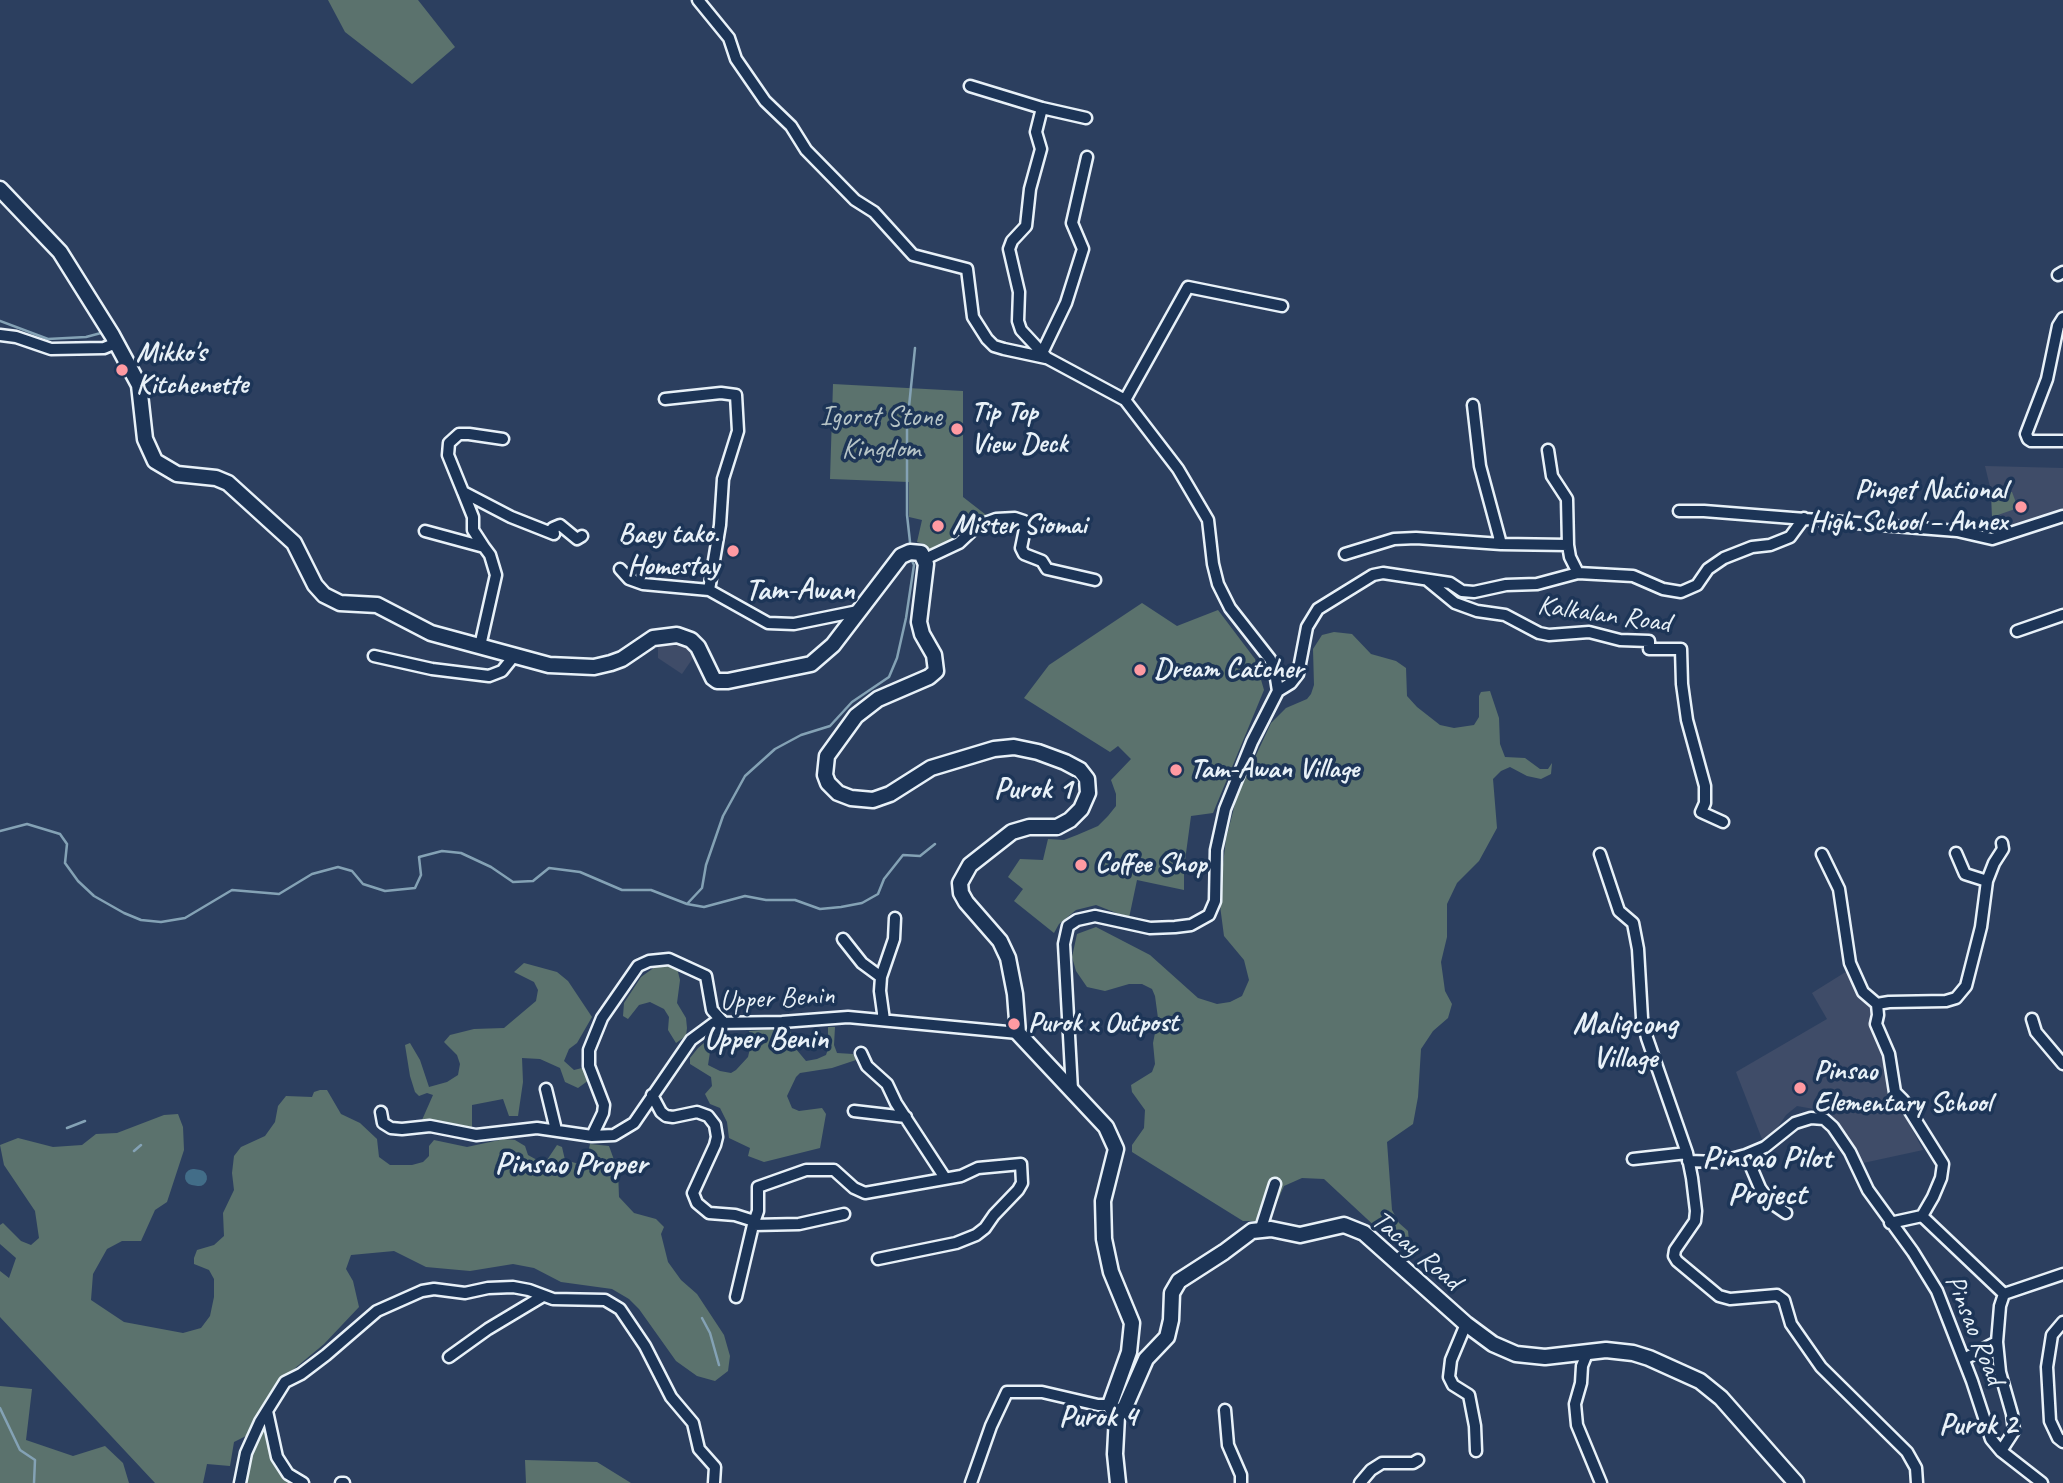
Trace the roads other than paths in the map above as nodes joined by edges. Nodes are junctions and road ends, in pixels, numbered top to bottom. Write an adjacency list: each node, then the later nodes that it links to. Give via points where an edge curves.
1 (698, 0): 11 (street, via 729,38 736,60 765,101 855,200 874,212 914,255 967,269 973,317 987,339 1004,349)
2 (970, 86): 3 (street)
3 (1042, 108): 4 (street); 11 (street, via 1036,132 1041,149 1026,226 1009,249 1019,292 1018,321)
4 (1086, 118)
5 (1087, 156): 11 (street, via 1072,223 1083,249)
6 (0, 190): 10 (main road, via 66,261)
7 (1282, 306): 13 (street, via 1188,287)
8 (2063, 318): 17 (street, via 2026,434 2031,441)
9 (0, 335): 10 (street, via 51,349)
10 (116, 344): 38 (main road, via 139,385 147,447 162,467 228,483 294,543 314,585 330,598 377,605 416,627)
11 (1044, 356): 13 (street)
12 (665, 399): 34 (street, via 721,393 736,396 738,431 723,479)
13 (1125, 400): 41 (street, via 1178,469 1208,520 1218,584 1230,608 1270,659)
14 (1473, 405): 25 (street, via 1480,466)
15 (2063, 429): 17 (street)
16 (503, 439): 19 (street, via 459,434 449,443 448,454)
17 (2061, 441)
18 (1548, 450): 26 (street, via 1552,476 1567,499)
19 (463, 492): 24 (street, via 554,534 553,528 560,525 577,539); 27 (street, via 473,530)
20 (1679, 512): 22 (street)
21 (2063, 516): 22 (street, via 1992,539 1957,531)
22 (1804, 519): 31 (street, via 1790,537 1724,558 1708,569 1697,585 1681,592 1633,576)
23 (425, 531): 27 (street)
24 (582, 536)
25 (1501, 544): 26 (street); 28 (street, via 1394,539)
26 (1568, 545): 31 (street)
27 (484, 547): 38 (street, via 496,575)
28 (1345, 554)
29 (925, 559): 32 (street, via 959,543 977,526 1015,518 1026,524 1024,554 1042,561 1046,569); 35 (main road, via 915,551 901,556); 55 (main road, via 919,622 936,671 863,709 831,748 825,775 838,793 873,800 931,768 1014,747 1065,762 1086,776 1088,793 1070,820 1057,827 1012,832 971,864 960,883 966,902 1000,941 1008,958)
30 (620, 569): 34 (street, via 643,584)
31 (1578, 573): 33 (street, via 1474,592)
32 (1095, 580)
33 (1427, 580): 41 (street, via 1373,575 1318,609 1307,627 1298,674); 42 (street, Kalkalan Road, via 1455,603 1505,615 1539,633 1589,632 1649,641 1649,649 1681,649 1687,720 1705,786 1701,813)
34 (709, 590): 35 (street, via 768,623 794,624)
35 (858, 611): 40 (main road, via 833,645 811,664 728,681 713,678 698,648 677,635 653,638 622,659 594,667 549,665)
36 (2063, 615): 37 (street)
37 (2017, 631)
38 (480, 646): 40 (main road)
39 (374, 656): 40 (street, via 489,676 502,671)
40 (514, 656)
41 (1278, 691): 59 (street, via 1225,809 1216,850 1215,901 1209,915 1175,927 1150,928 1095,916 1068,926 1064,944)
42 (1723, 822)
43 (2002, 843): 47 (street)
44 (1600, 853): 67 (street, via 1619,911 1633,923 1647,1038)
45 (1956, 853): 47 (street, via 1965,874)
46 (1822, 854): 51 (street, via 1839,889 1850,963 1863,992)
47 (1987, 881): 51 (street, via 1972,969 1956,998)
48 (895, 918): 50 (street, via 894,939)
49 (843, 939): 50 (street, via 862,963)
50 (881, 977): 53 (street)
51 (1877, 1004): 73 (street, via 1876,1024 1889,1054 1895,1092 1943,1164)
52 (2032, 1019): 57 (street, via 2042,1042)
53 (884, 1020): 54 (street, Upper Benin); 55 (street, Upper Benin)
54 (723, 1022): 60 (street, Upper Benin, via 707,1026 691,1040); 65 (street, via 712,1010 706,976 669,959 638,966 602,1018 589,1050 589,1066 604,1105)
55 (1018, 1033): 59 (main road)
56 (860, 1053): 63 (street, via 887,1084)
57 (2063, 1064)
58 (546, 1089): 64 (street)
59 (1072, 1090): 90 (main road, via 1106,1127 1116,1149 1103,1201 1104,1239 1111,1272 1132,1323 1132,1338)
60 (652, 1095): 65 (street, Upper Benin, via 625,1130); 74 (street, via 666,1116 697,1112 715,1125 718,1137 693,1193 697,1203 709,1213 735,1215)
61 (381, 1111): 64 (street, Upper Benin, via 383,1123 391,1128 430,1126 466,1134)
62 (854, 1111): 63 (street)
63 (906, 1117): 69 (street)
64 (556, 1130): 65 (street, Upper Benin)
65 (592, 1136)
66 (1746, 1154): 67 (street, via 1720,1162); 71 (street, via 1760,1188); 75 (street, Pinsao Road, via 1765,1147 1795,1123 1824,1119 1845,1145)
67 (1688, 1157): 68 (street); 104 (street, via 1695,1221 1675,1250 1677,1261 1719,1296 1777,1295 1784,1300 1791,1324 1821,1367 1907,1452 1916,1468)
68 (1633, 1159)
69 (945, 1178): 74 (street, via 865,1193 834,1170 806,1170 758,1187); 77 (street, via 961,1177 978,1168 1021,1164 1023,1174 1018,1190 976,1235)
70 (1275, 1184): 76 (street)
71 (1786, 1213)
72 (844, 1214): 74 (street, via 799,1224)
73 (1922, 1216): 75 (street); 79 (street)
74 (754, 1223): 81 (street)
75 (1890, 1223): 87 (street, Pinsao Road, via 1937,1291)
76 (1261, 1228): 83 (main road, Tacay Road, via 1300,1235 1344,1225 1354,1228); 90 (main road, via 1179,1281 1172,1293 1167,1336 1146,1359 1125,1407)
77 (878, 1259)
78 (2063, 1274): 79 (street)
79 (2004, 1294): 84 (street)
80 (543, 1296): 86 (street); 89 (street, via 513,1287 465,1293 422,1291 376,1311 326,1355 285,1382); 97 (street, via 606,1300 620,1309 671,1397 693,1423 699,1449 715,1467)
81 (736, 1297)
82 (2063, 1322): 91 (street, via 2052,1335 2047,1367 2050,1421)
83 (1466, 1324): 85 (main road, Tacay Road, via 1516,1354 1545,1357); 92 (street, via 1449,1377 1469,1395)
84 (1997, 1342): 87 (street); 93 (street, via 2014,1431)
85 (1588, 1351): 102 (street, via 1575,1404 1577,1425); 103 (main road, Tacay Road, via 1633,1353 1700,1381 1721,1398)
86 (449, 1357)
87 (1964, 1359): 93 (street, Pinsao Road, via 1986,1427)
88 (1225, 1410): 100 (street, via 1228,1445)
89 (267, 1411): 95 (street, via 246,1453); 96 (street, via 277,1457 288,1474)
90 (1114, 1411): 98 (street, via 1042,1392 1007,1392); 99 (main road)
91 (2063, 1442)
92 (1476, 1451)
93 (2001, 1451): 105 (street, Pinsao Road)
94 (1419, 1460): 101 (street, via 1382,1463)
95 (240, 1483)
96 (303, 1483)
97 (714, 1483)
98 (971, 1483)
99 (1118, 1483)
100 (1241, 1483)
101 (1360, 1483)
102 (1601, 1483)
103 (1796, 1483)
104 (1917, 1483)
105 (2042, 1483)

